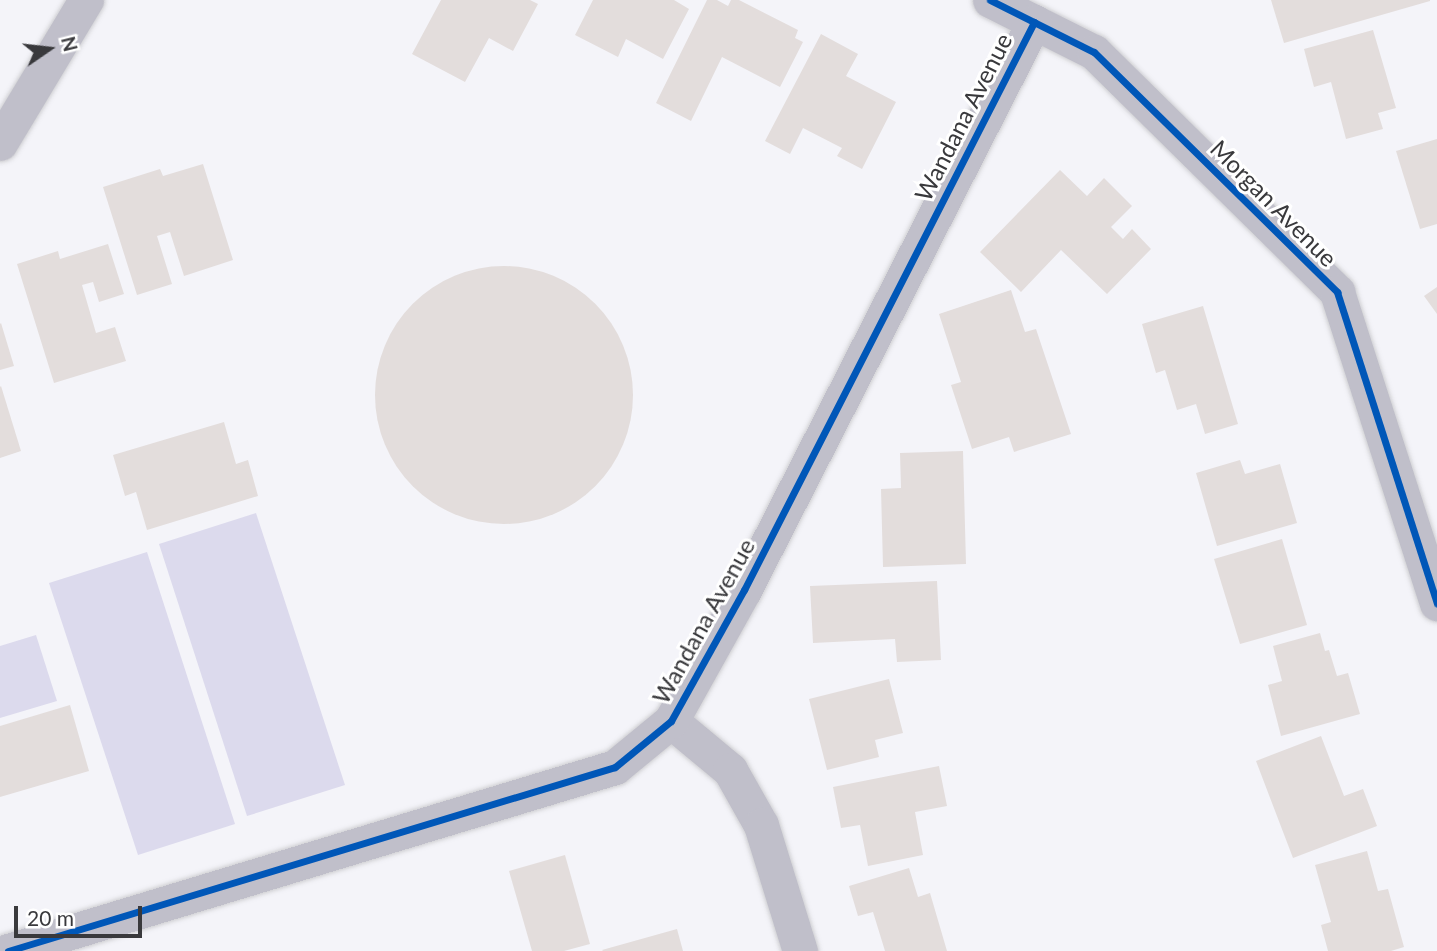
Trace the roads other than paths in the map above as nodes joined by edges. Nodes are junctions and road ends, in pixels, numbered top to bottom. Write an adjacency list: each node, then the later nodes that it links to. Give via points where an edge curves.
1 (86, 0): 4 (street)
2 (990, 0): 3 (street, Morgan Avenue)
3 (1034, 22): 5 (street, Morgan Avenue, via 1094,52 1337,292); 7 (street, Wandana Avenue, via 744,590)
4 (0, 143)
5 (1422, 504): 6 (street, Morgan Avenue)
6 (1437, 603)
7 (671, 721): 8 (street, Wandana Avenue, via 615,767); 10 (street, via 730,770 761,825)
8 (50, 944): 9 (street, Wandana Avenue)
9 (8, 951)
10 (800, 951)

